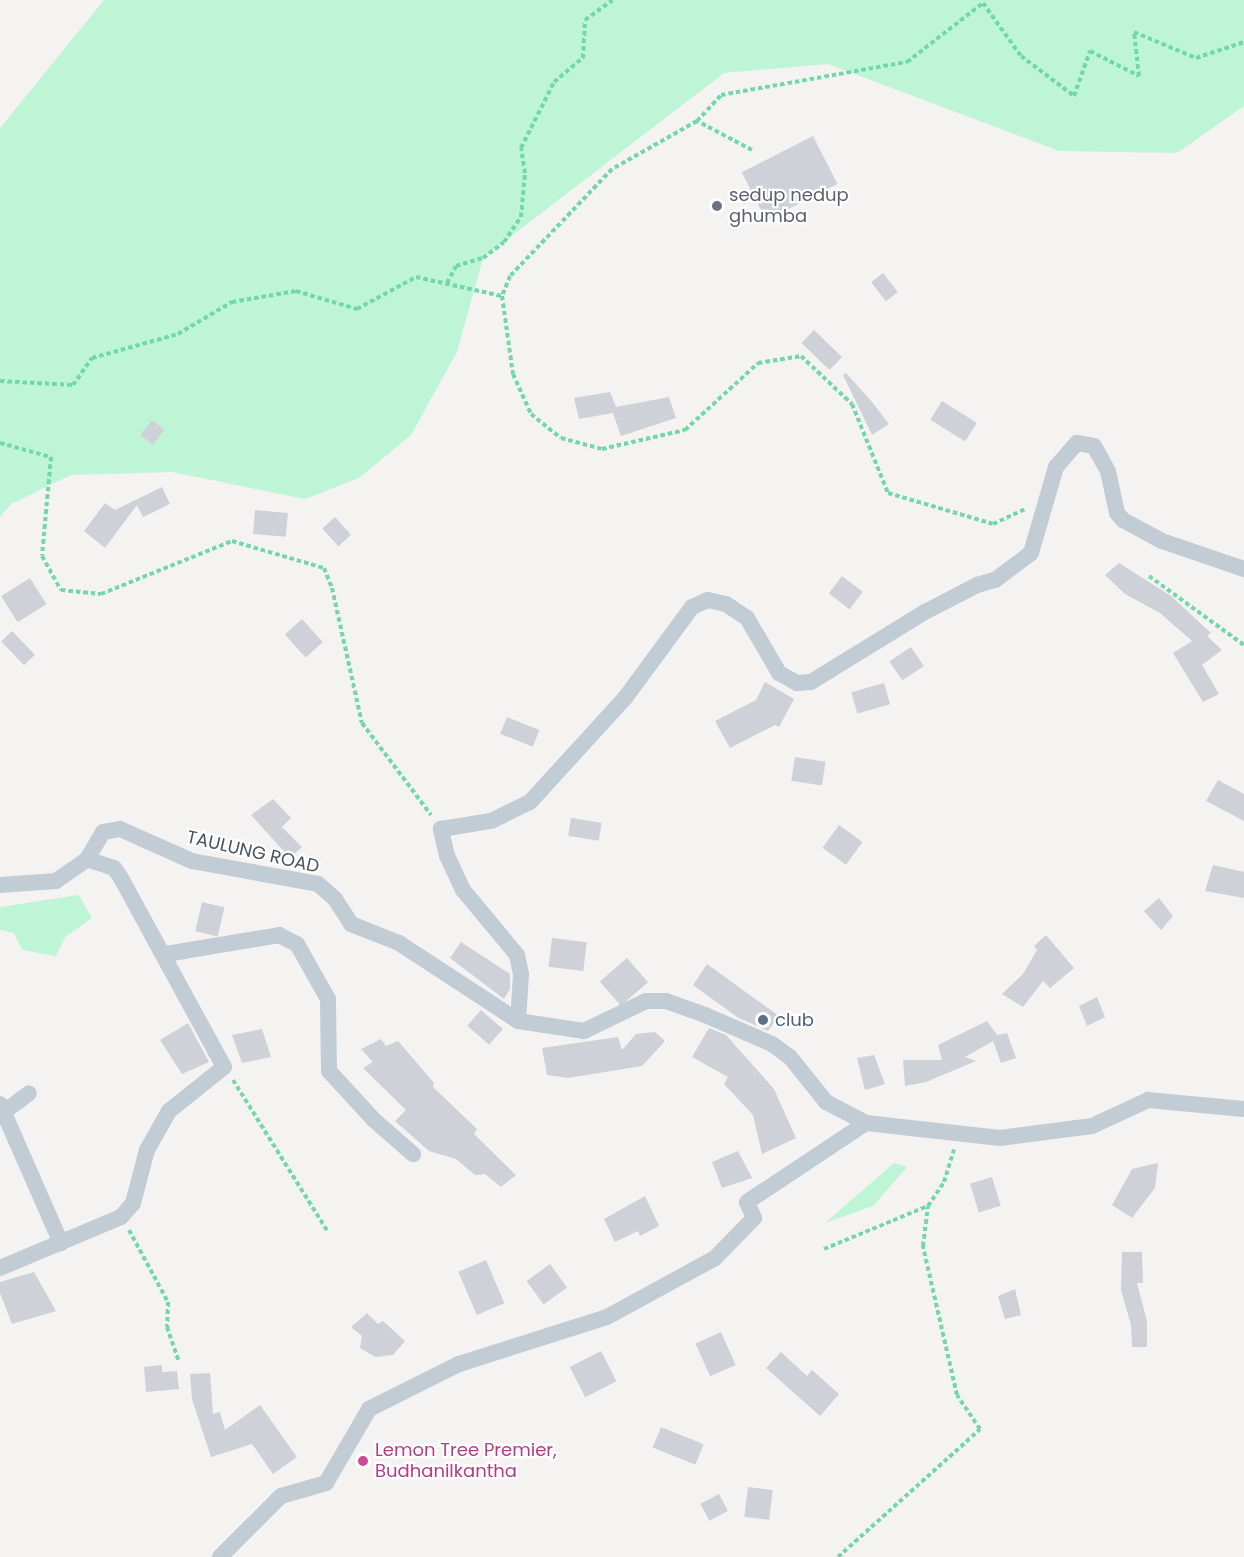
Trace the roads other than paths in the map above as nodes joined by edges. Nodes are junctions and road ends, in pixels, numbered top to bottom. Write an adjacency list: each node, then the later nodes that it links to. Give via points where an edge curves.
1 (1244, 569): 5 (street, via 1162,541 1123,520 1108,471 1094,447 1077,443 1056,467 1031,553 995,580 976,585 925,612 811,682 797,683 779,673 747,618 726,604 708,600 692,607 625,698 530,802 491,821 441,829 447,856 463,890 517,955 521,974)
2 (87, 859): 3 (street, TAULUNG ROAD, via 56,881); 4 (street, via 114,868); 5 (street, TAULUNG ROAD, via 103,832 120,829 192,861 318,884 335,899 351,924 399,943)
3 (0, 885)
4 (166, 954): 10 (street, via 279,936 297,944 328,999 329,1071); 11 (street, via 224,1066 169,1112 147,1150 133,1203 121,1217)
5 (518, 1021): 9 (street, via 584,1030 646,1001 666,1001 772,1044 790,1057 826,1102)
6 (29, 1093): 8 (street)
7 (1244, 1109): 9 (street, via 1148,1100 1092,1126 1000,1138)
8 (1, 1111): 11 (street)
9 (866, 1123): 13 (street, via 747,1202 754,1218 715,1258 607,1317 459,1364 369,1409 326,1483 281,1496)
10 (414, 1154)
11 (61, 1243): 12 (street)
12 (0, 1268)
13 (220, 1557)

